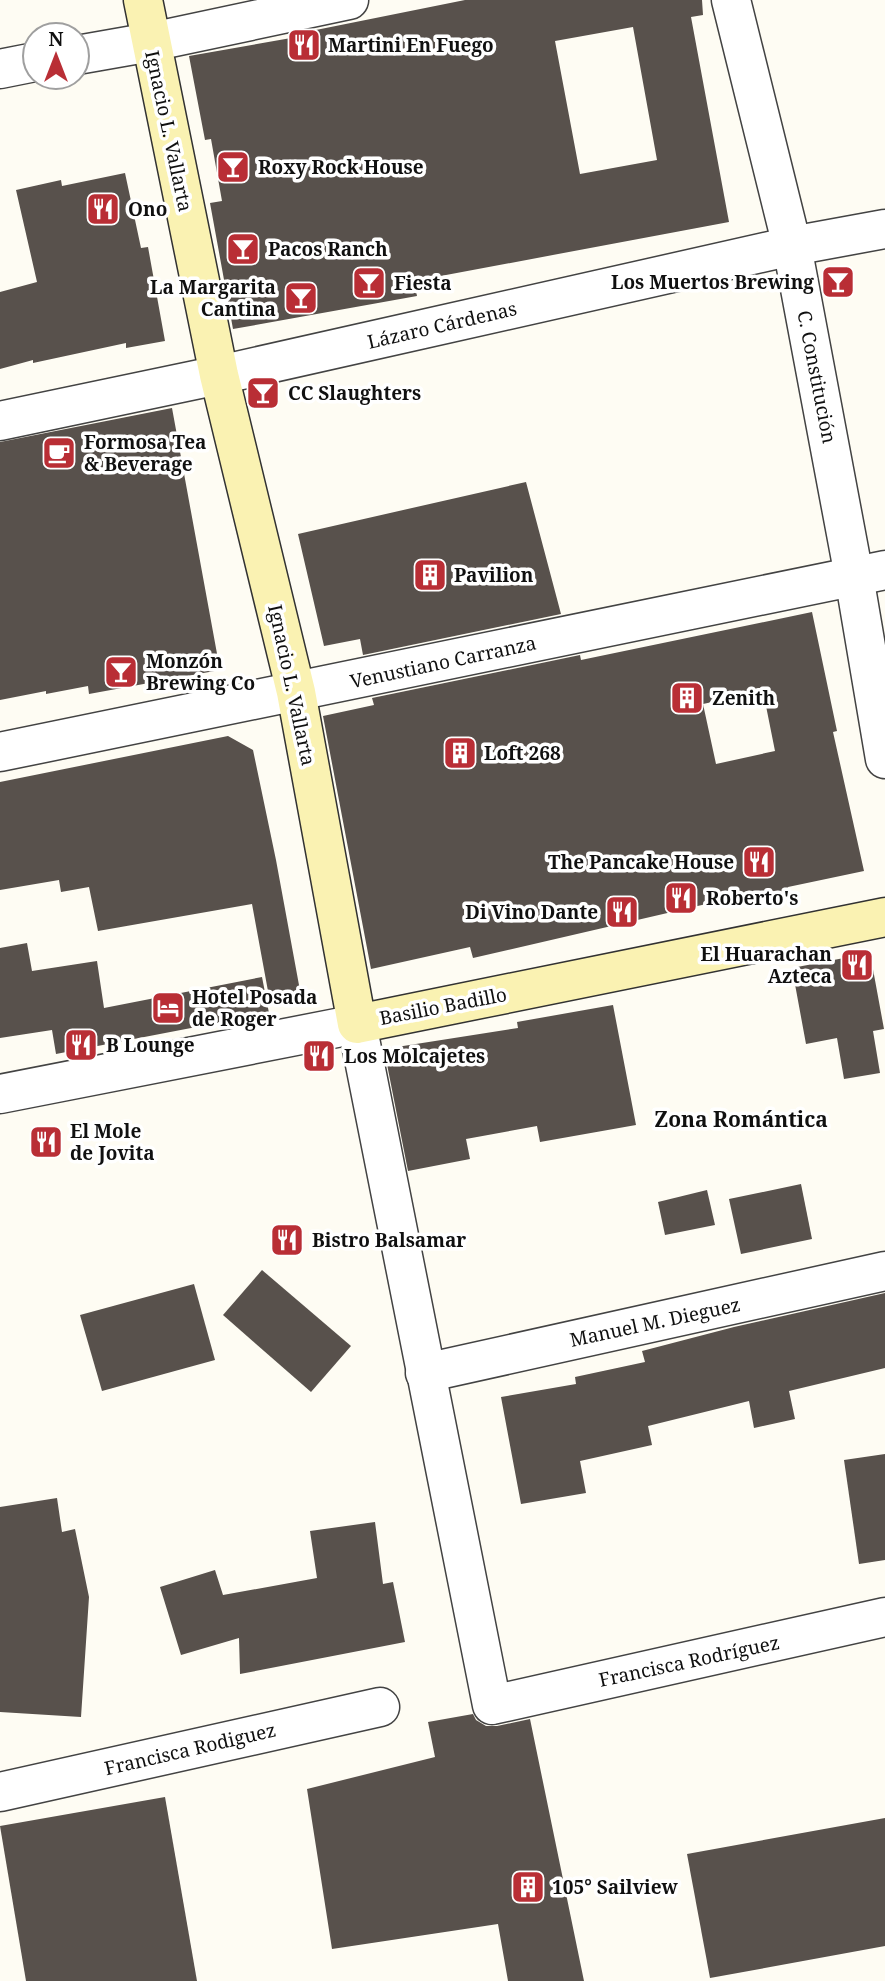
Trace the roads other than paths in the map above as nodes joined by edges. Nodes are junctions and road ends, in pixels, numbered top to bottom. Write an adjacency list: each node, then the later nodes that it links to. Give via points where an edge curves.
1 (143, 0): 4 (main road, Ignacio L. Vallarta)
2 (349, 0): 4 (street)
3 (731, 0): 9 (street, C. Constitución)
4 (151, 42): 5 (street); 10 (main road, Ignacio L. Vallarta)
5 (91, 53)
6 (21, 65): 7 (street)
7 (0, 69)
8 (885, 229): 9 (street, Lázaro Cárdenas)
9 (792, 246): 10 (street, Lázaro Cárdenas); 12 (street, C. Constitución)
10 (219, 375): 11 (street, Lázaro Cárdenas); 13 (main road, Ignacio L. Vallarta)
11 (0, 421)
12 (869, 573): 13 (street, Venustiano Carranza); 15 (street, C. Constitución)
13 (296, 692): 14 (street, Venustiano Carranza); 17 (main road, Ignacio L. Vallarta)
14 (0, 752)
15 (885, 759)
16 (885, 917): 17 (main road, Basilio Badillo)
17 (357, 1024): 18 (street, Basilio Badillo); 20 (street, Ignacio L. Vallarta)
18 (0, 1094)
19 (885, 1271): 20 (street, Manuel M. Dieguez)
20 (425, 1373): 22 (street, Ignacio L. Vallarta)
21 (885, 1617): 22 (street, Francisca Rodríguez)
22 (492, 1704)
23 (380, 1707): 24 (street, Francisca Rodiguez)
24 (0, 1792)

